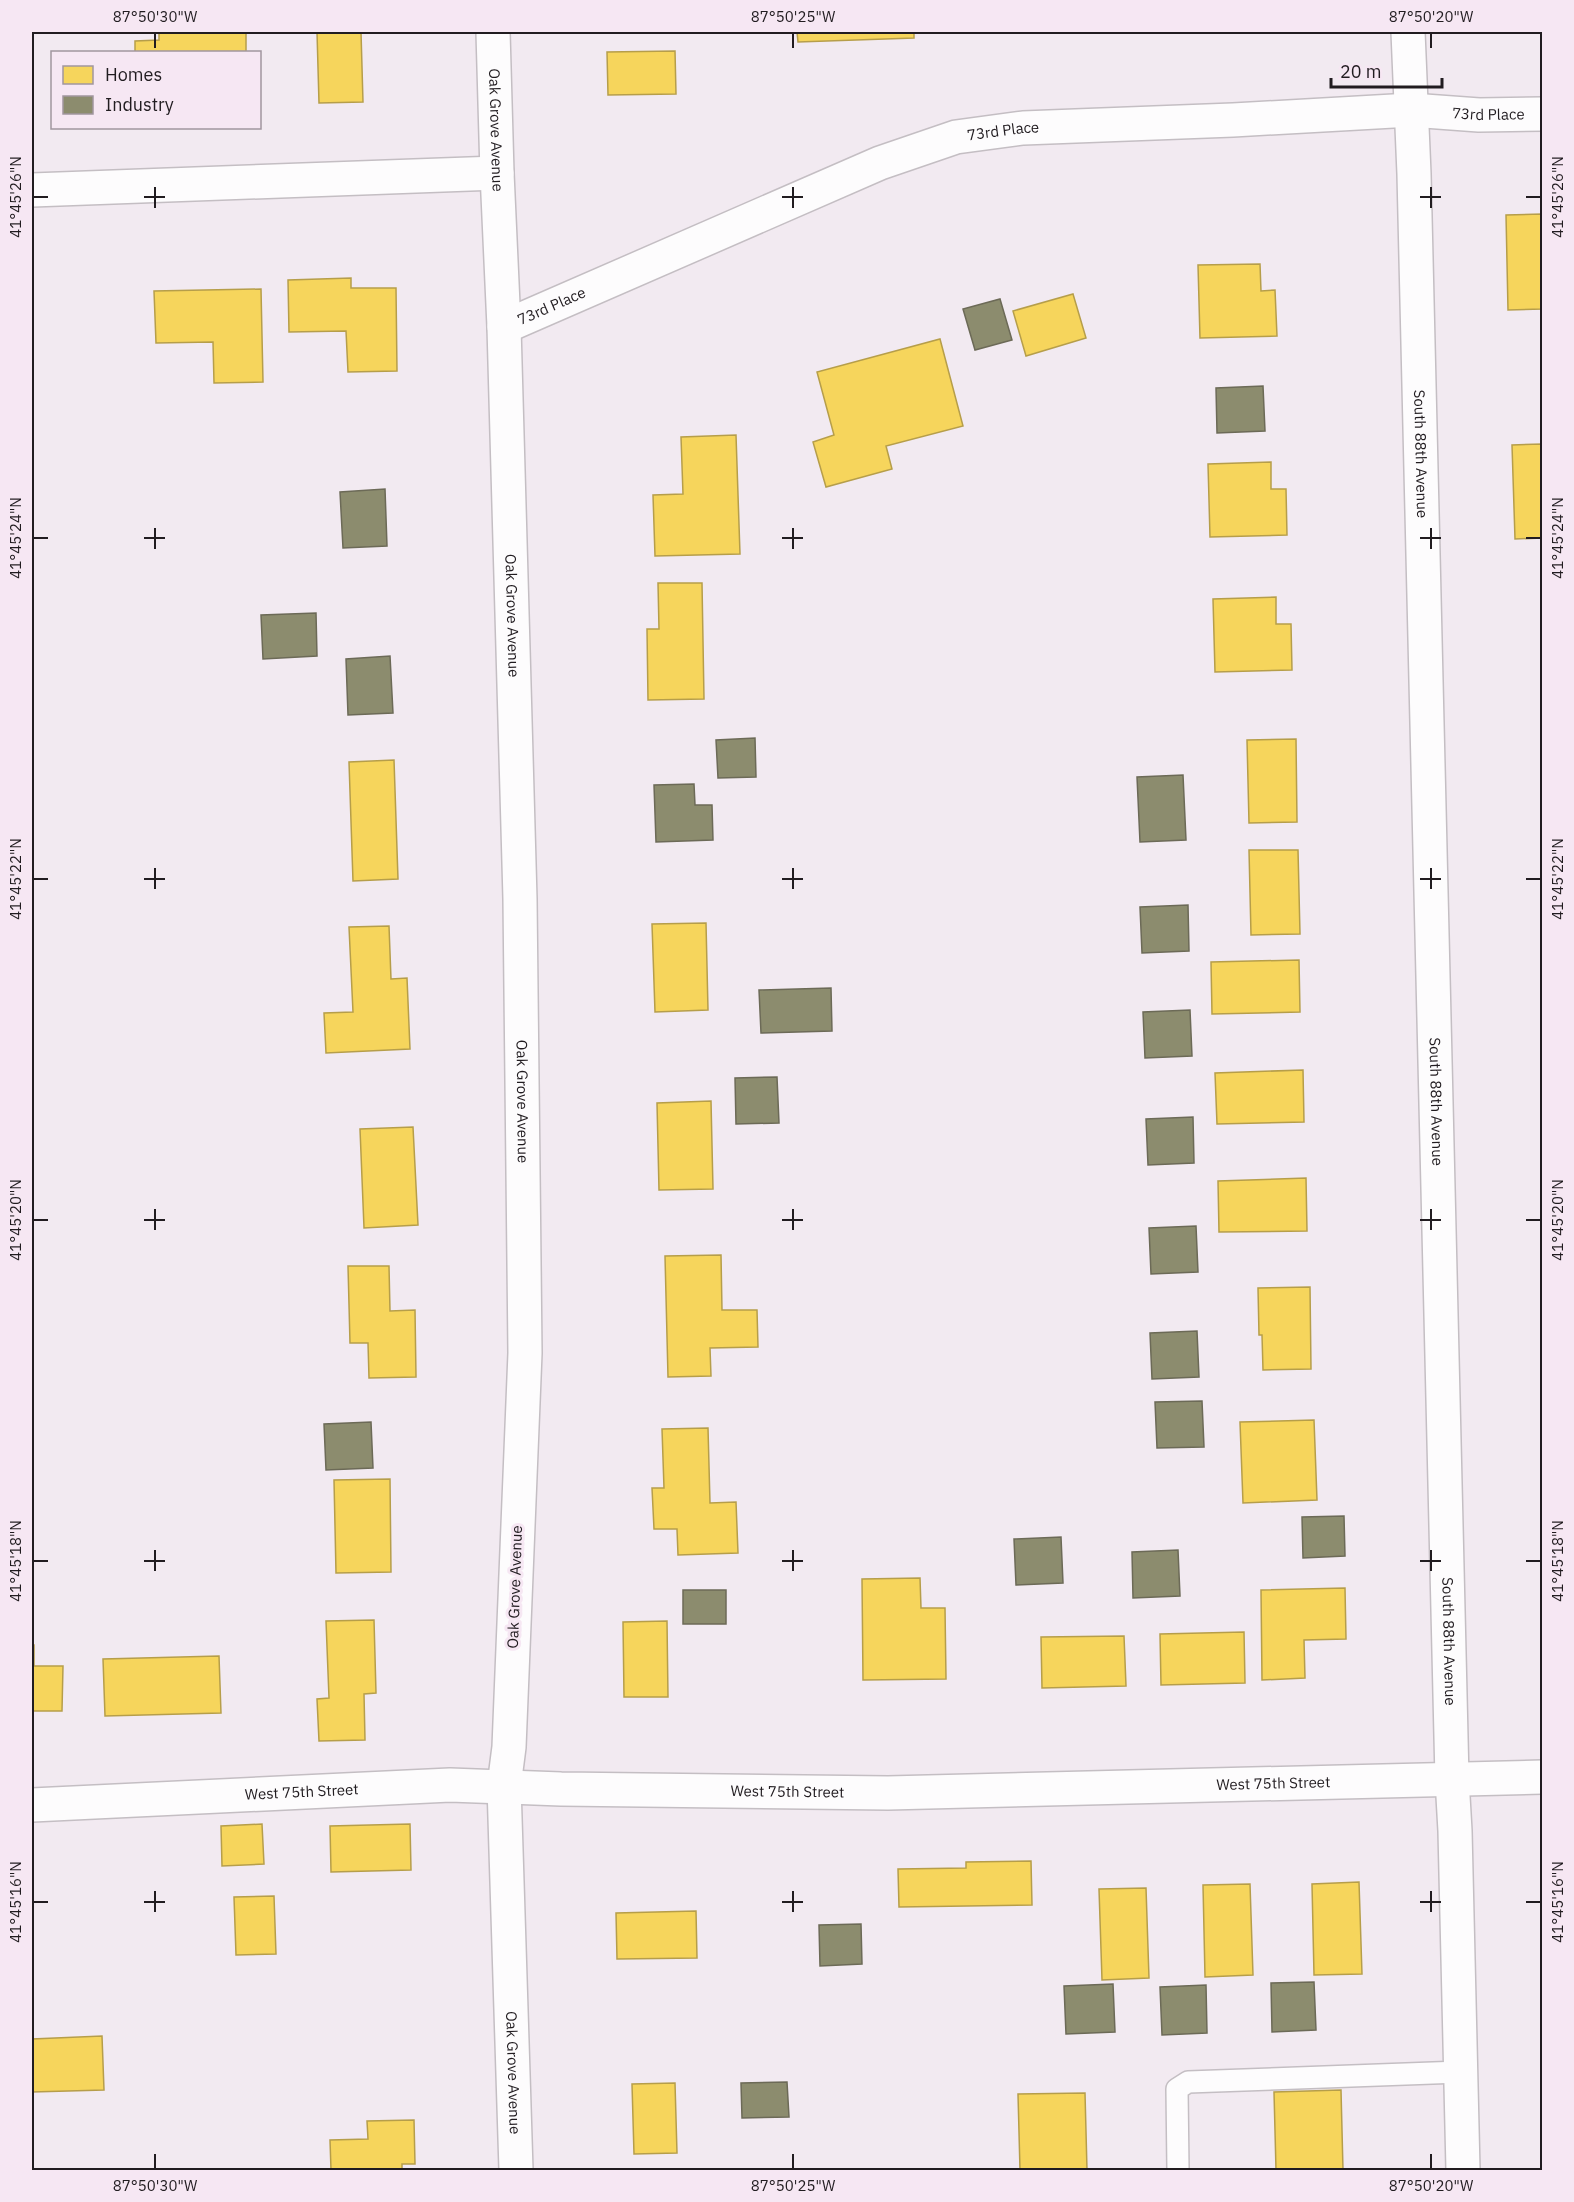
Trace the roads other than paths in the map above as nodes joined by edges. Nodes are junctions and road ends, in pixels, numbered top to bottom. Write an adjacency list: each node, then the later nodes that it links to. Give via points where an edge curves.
1 (493, 32): 5 (street, Oak Grove Avenue)
2 (1408, 32): 3 (street, South 88th Avenue)
3 (1411, 110): 4 (street, 73rd Place); 7 (street, 73rd Place, via 1023,128 956,137 880,163); 9 (street, South 88th Avenue)
4 (1542, 114)
5 (497, 173): 6 (street); 7 (street, Oak Grove Avenue)
6 (32, 190)
7 (504, 327): 10 (street, Oak Grove Avenue, via 520,899 525,1353 509,1747)
8 (1542, 1777): 9 (street, West 75th Street)
9 (1452, 1779): 10 (street, West 75th Street, via 888,1792 561,1790); 12 (street, South 88th Avenue)
10 (504, 1786): 11 (street, West 75th Street, via 450,1785); 13 (street, Oak Grove Avenue)
11 (32, 1805)
12 (1461, 2072): 14 (lane, via 1188,2082 1177,2089); 15 (street, South 88th Avenue)
13 (516, 2170)
14 (1178, 2170)
15 (1463, 2170)

